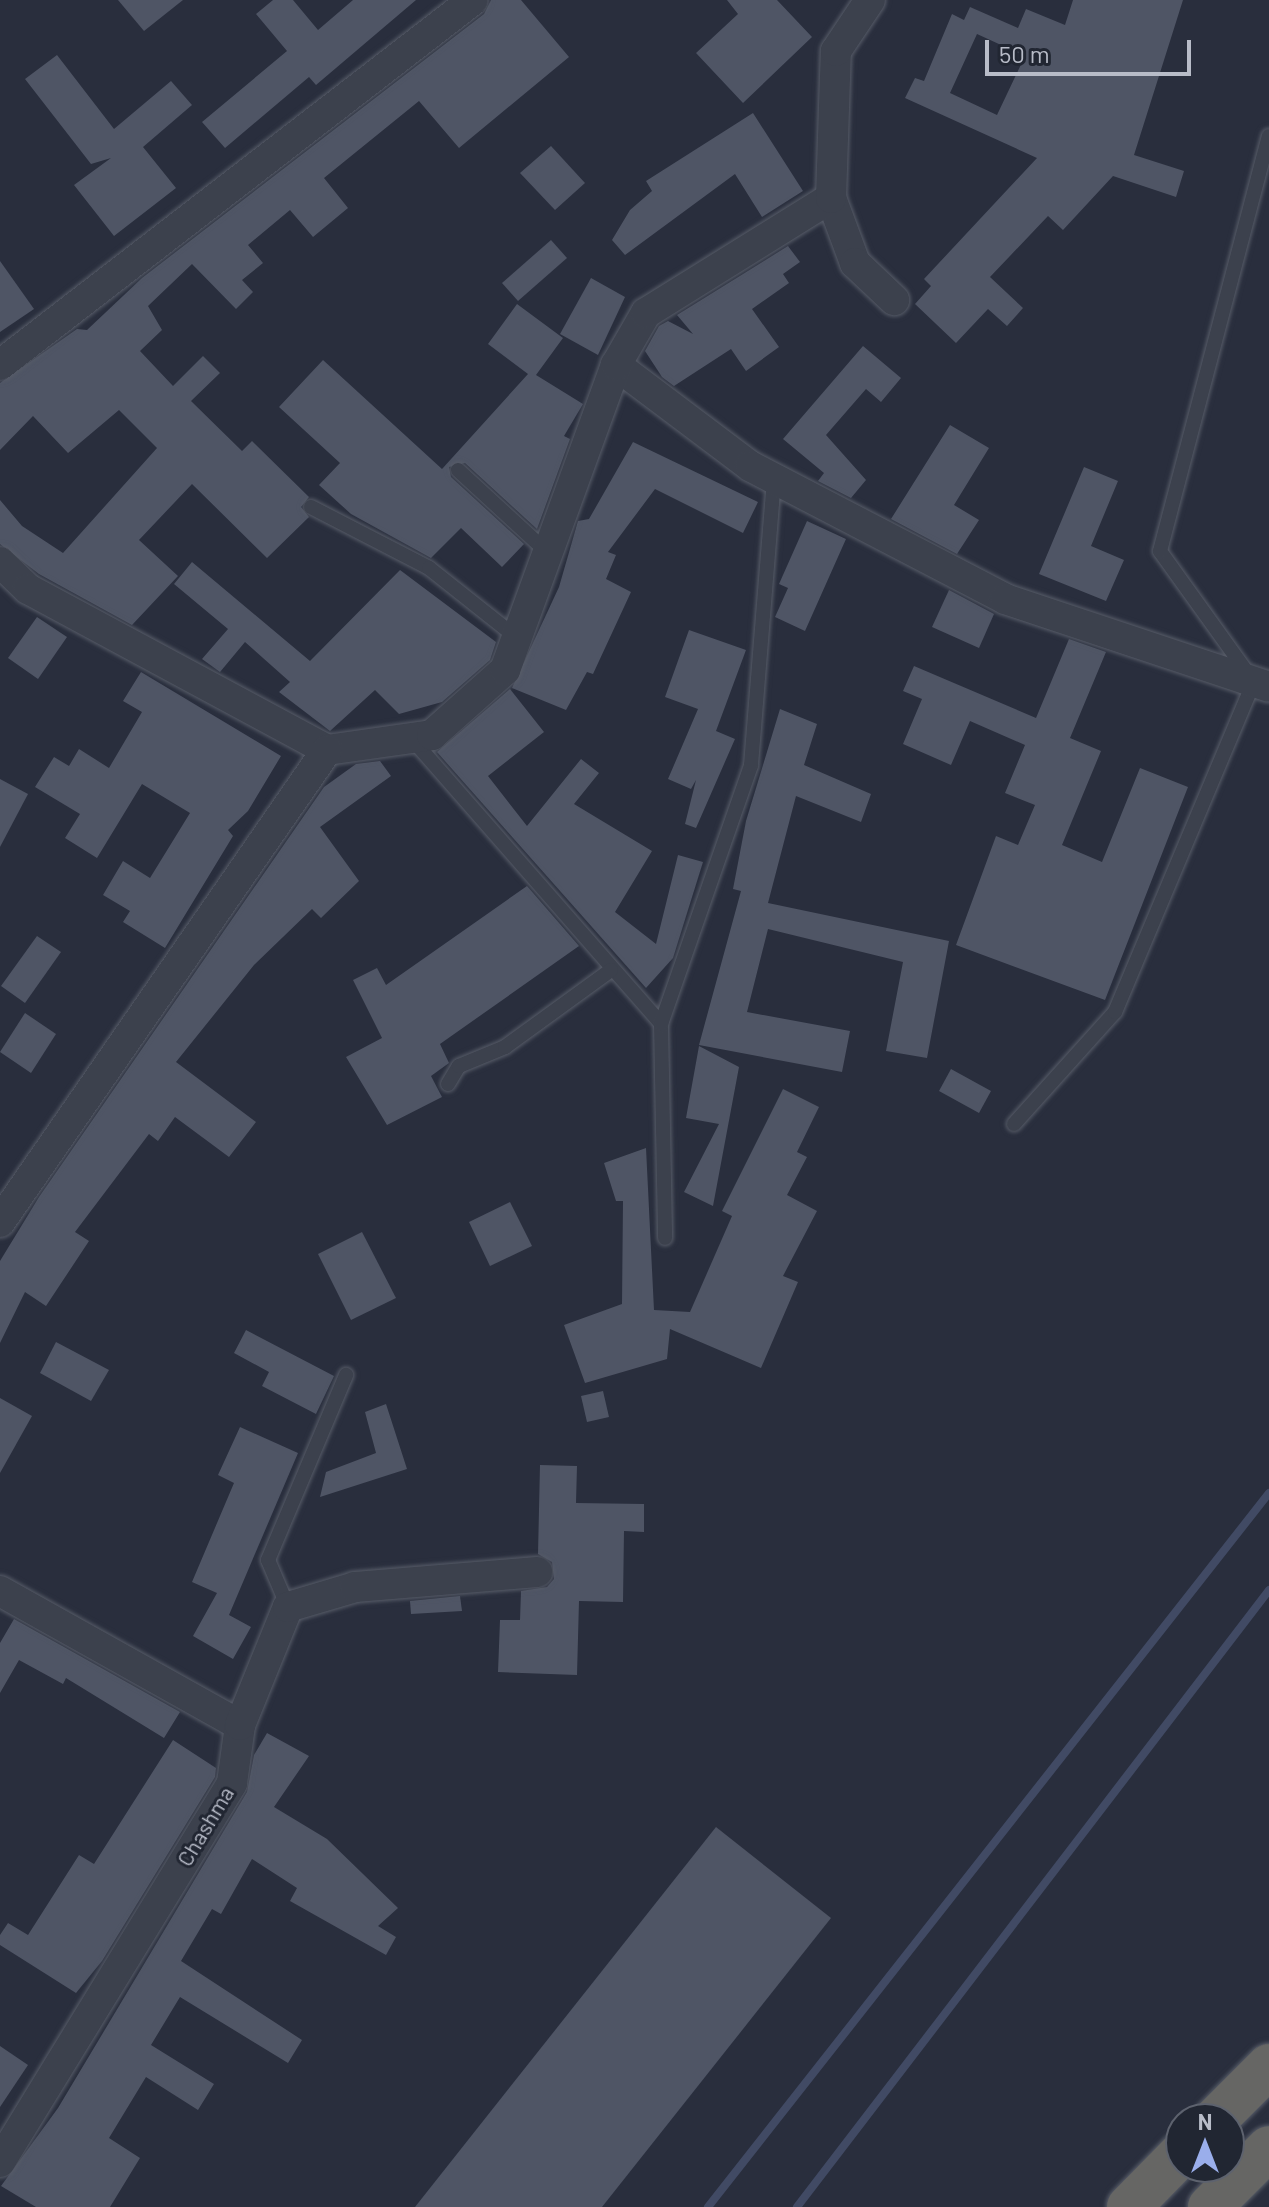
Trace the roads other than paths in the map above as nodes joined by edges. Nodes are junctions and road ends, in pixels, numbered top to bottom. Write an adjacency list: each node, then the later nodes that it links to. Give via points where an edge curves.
1 (473, 0): 6 (street)
2 (870, 0): 4 (street, via 836,51)
3 (1269, 136): 14 (lane, via 1160,551)
4 (831, 198): 5 (street, via 855,263); 7 (street, via 646,313)
5 (894, 300)
6 (0, 365)
7 (616, 365): 9 (street); 11 (street)
8 (458, 470): 11 (lane)
9 (774, 479): 14 (street, via 1005,599); 18 (lane, via 751,765)
10 (311, 507): 13 (lane, via 429,568)
11 (546, 551): 13 (street)
12 (0, 562): 16 (street, via 28,589)
13 (516, 637): 15 (street, via 505,670 432,735)
14 (1261, 684): 20 (lane, via 1115,1012)
15 (411, 738): 16 (street); 17 (lane)
16 (327, 750): 21 (street)
17 (611, 970): 18 (lane); 19 (lane, via 505,1047 459,1066)
18 (661, 1024): 22 (lane)
19 (448, 1084)
20 (1014, 1124)
21 (0, 1222)
22 (665, 1238)
23 (346, 1375): 26 (lane, via 268,1560)
24 (537, 1572): 26 (street, via 355,1587)
25 (0, 1591): 27 (street)
26 (288, 1607): 27 (street, Chashma)
27 (240, 1725): 31 (street, Chashma, via 232,1783)
28 (1269, 2066): 29 (highway)
29 (1232, 2103)
30 (1269, 2148): 34 (highway)
31 (0, 2162)
32 (1165, 2170): 33 (highway)
33 (1129, 2207)
34 (1210, 2207)

